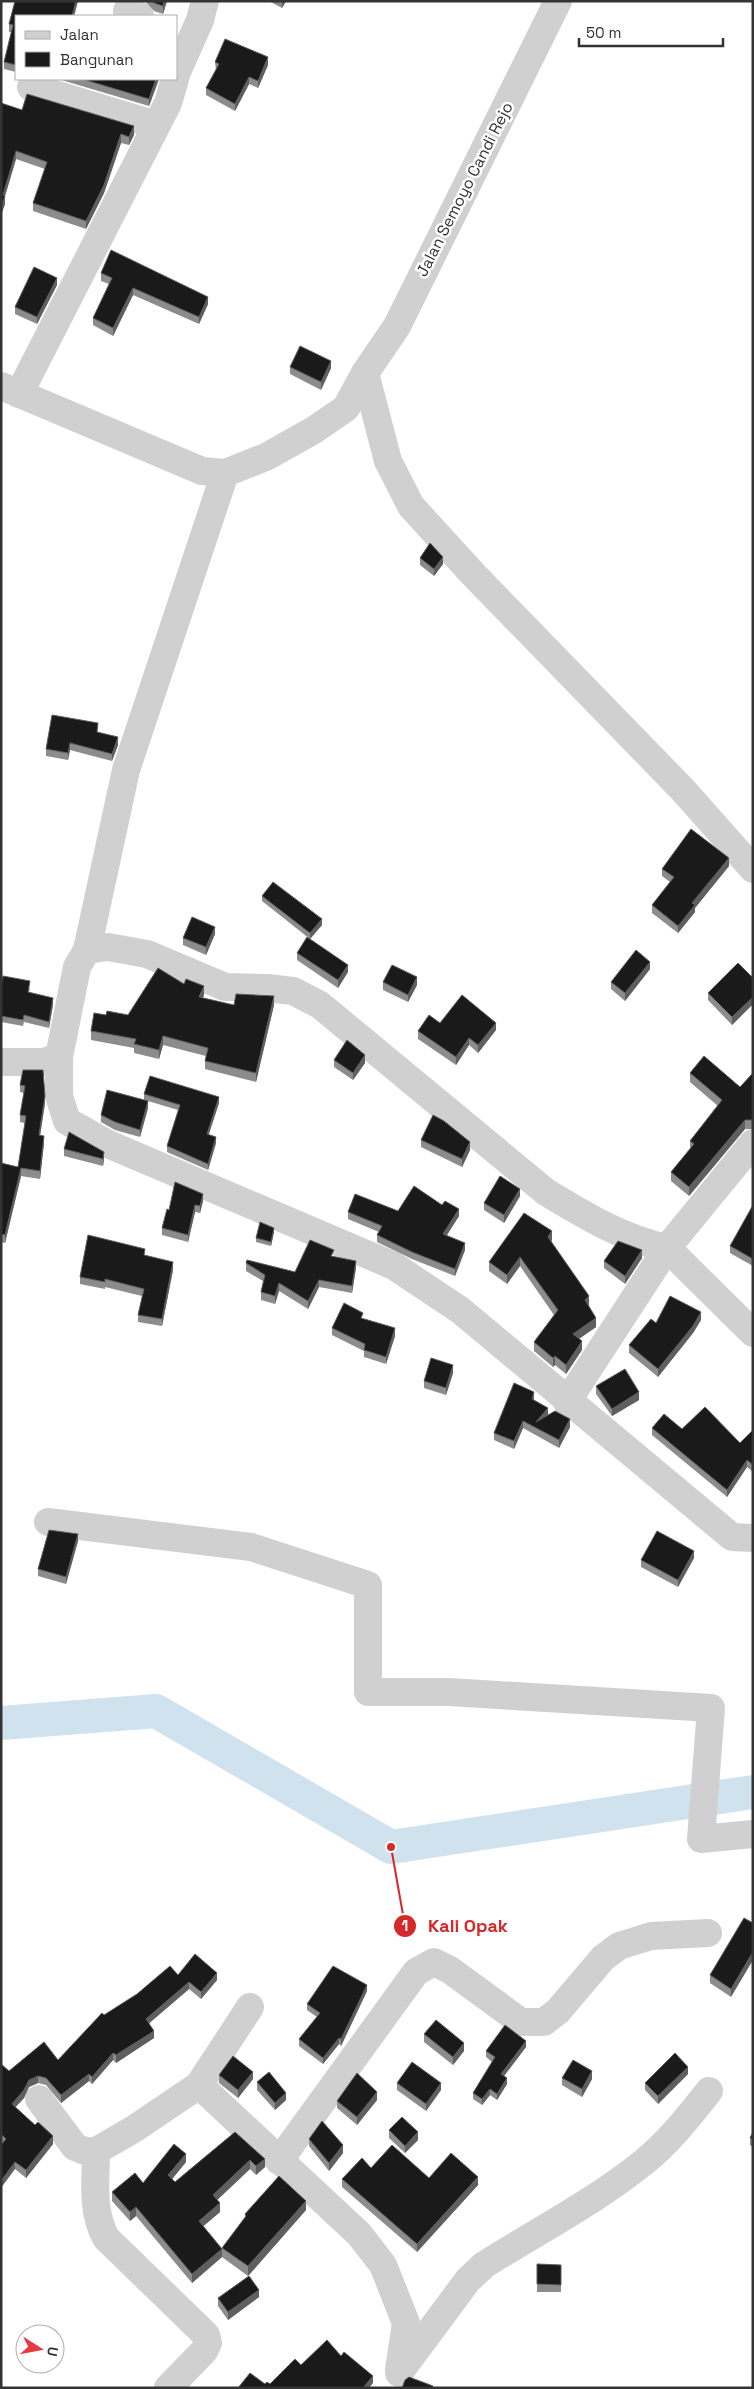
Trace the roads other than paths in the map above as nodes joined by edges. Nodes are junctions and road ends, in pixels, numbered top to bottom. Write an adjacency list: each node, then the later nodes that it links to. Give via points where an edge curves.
1 (558, 1): 7 (street, Jalan Semoyo Candi Rejo, via 397,326)
2 (194, 15): 3 (street)
3 (178, 67)
4 (175, 80): 6 (street, via 168,103)
5 (31, 87): 6 (street)
6 (156, 125): 8 (street)
7 (365, 373): 9 (street, Jalan Semoyo Candi Rejo, via 346,408 282,449); 10 (street, via 388,461 411,506 683,790)
8 (10, 390): 9 (street, via 202,471)
9 (225, 473): 11 (street, via 126,770)
10 (753, 869)
11 (87, 950): 12 (street, via 77,967); 15 (street, via 108,947 147,954 225,987 267,988 300,994 320,1005 546,1192 587,1217 648,1244)
12 (59, 1057): 13 (street, via 43,1062); 17 (street, via 60,1096 67,1121 74,1126 108,1144 394,1266 460,1310)
13 (1, 1062)
14 (753, 1143): 15 (street)
15 (667, 1248): 16 (street); 17 (street)
16 (753, 1333)
17 (567, 1402): 19 (street, via 732,1537)
18 (48, 1522): 20 (street, via 251,1546 368,1585 368,1692 449,1692 711,1708 701,1839)
19 (753, 1538)
20 (753, 1834)
21 (708, 1933): 27 (street, via 652,1936 620,1946 603,1958 558,2011 544,2022 522,2022 434,1962 416,1972)
22 (250, 2007): 23 (street)
23 (198, 2085): 26 (street); 27 (street)
24 (709, 2091): 28 (street, via 645,2161 484,2266 468,2280)
25 (39, 2099): 26 (street, via 75,2147)
26 (96, 2151): 29 (street, via 95,2208 106,2238 206,2335 208,2343 204,2351)
27 (279, 2161): 28 (street, via 359,2234 383,2265 406,2323)
28 (395, 2380)
29 (168, 2388)

